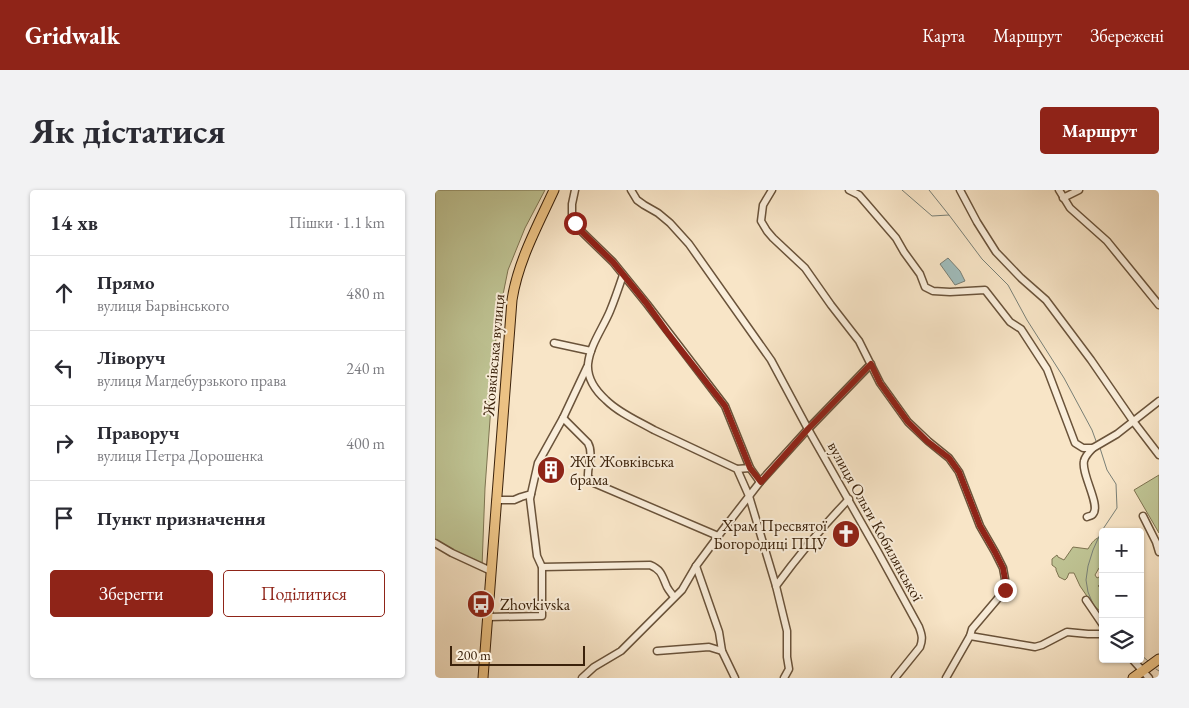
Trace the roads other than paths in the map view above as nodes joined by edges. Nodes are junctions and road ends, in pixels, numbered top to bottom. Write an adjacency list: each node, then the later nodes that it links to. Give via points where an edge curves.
1 (555, 190): 28 (highway, Жовківська вулиця, via 527,248 513,293)
2 (575, 190): 10 (street, via 572,215 575,223)
3 (631, 190): 19 (street, вулиця Ольги Кобилянської, via 637,200 671,223 689,244 771,360)
4 (772, 190): 14 (street, via 763,205 761,221 773,238 805,268 859,341)
5 (849, 190): 20 (street, via 859,195 896,238 925,286 933,291 985,290 1011,322 1021,328 1047,369 1075,443 1083,448)
6 (960, 190): 18 (street, via 996,252 1046,300)
7 (1059, 190): 9 (street)
8 (1079, 190): 9 (street)
9 (1063, 198): 11 (street, via 1107,241)
10 (623, 275): 13 (street); 22 (street, via 725,406)
11 (1159, 305)
12 (554, 343): 13 (street)
13 (591, 351): 15 (street)
14 (871, 364): 19 (street); 43 (street, via 880,383 908,422 949,458 959,472 980,526 1003,568 1005,590 972,629)
15 (588, 366): 17 (street); 23 (street, via 593,384 617,410)
16 (1159, 402): 18 (street)
17 (563, 418): 25 (street, via 538,463); 31 (street, via 591,448 587,477 594,483)
18 (1133, 421): 20 (street); 21 (street)
19 (808, 429): 24 (street); 27 (street, вулиця Ольги Кобилянської)
20 (1093, 448): 30 (street, via 1083,466 1095,509 1095,513)
21 (1159, 455)
22 (750, 468): 23 (street); 24 (street)
23 (737, 469): 26 (street)
24 (761, 482): 26 (street)
25 (531, 494): 28 (street, via 514,500); 35 (street, via 537,556)
26 (749, 496): 31 (street); 37 (street)
27 (849, 499): 37 (street); 53 (street, вулиця Ольги Кобилянської, via 922,636 920,647)
28 (496, 500): 36 (highway, Жовківська вулиця)
29 (1143, 516): 33 (street)
30 (1087, 517)
31 (718, 536): 34 (street)
32 (435, 543): 36 (street)
33 (1159, 552)
34 (696, 566): 38 (street); 44 (street, via 719,632)
35 (542, 567): 38 (street, via 650,565 661,573); 40 (street, via 542,616)
36 (491, 571): 40 (highway, Жовківська вулиця)
37 (776, 586): 52 (street, via 787,631 789,669)
38 (674, 597): 50 (street, via 621,650)
39 (1086, 600): 41 (street)
40 (488, 617): 49 (highway, Жовківська вулиця)
41 (1099, 619)
42 (1099, 634): 43 (street, via 1067,632 1035,647)
43 (970, 636): 54 (street)
44 (722, 651): 45 (street, via 709,647); 51 (street)
45 (657, 652)
46 (1159, 659): 48 (highway)
47 (1136, 663): 48 (street)
48 (1146, 674): 55 (highway)
49 (483, 678)
50 (582, 678)
51 (735, 678)
52 (784, 678)
53 (895, 678)
54 (946, 678)
55 (1133, 678)

